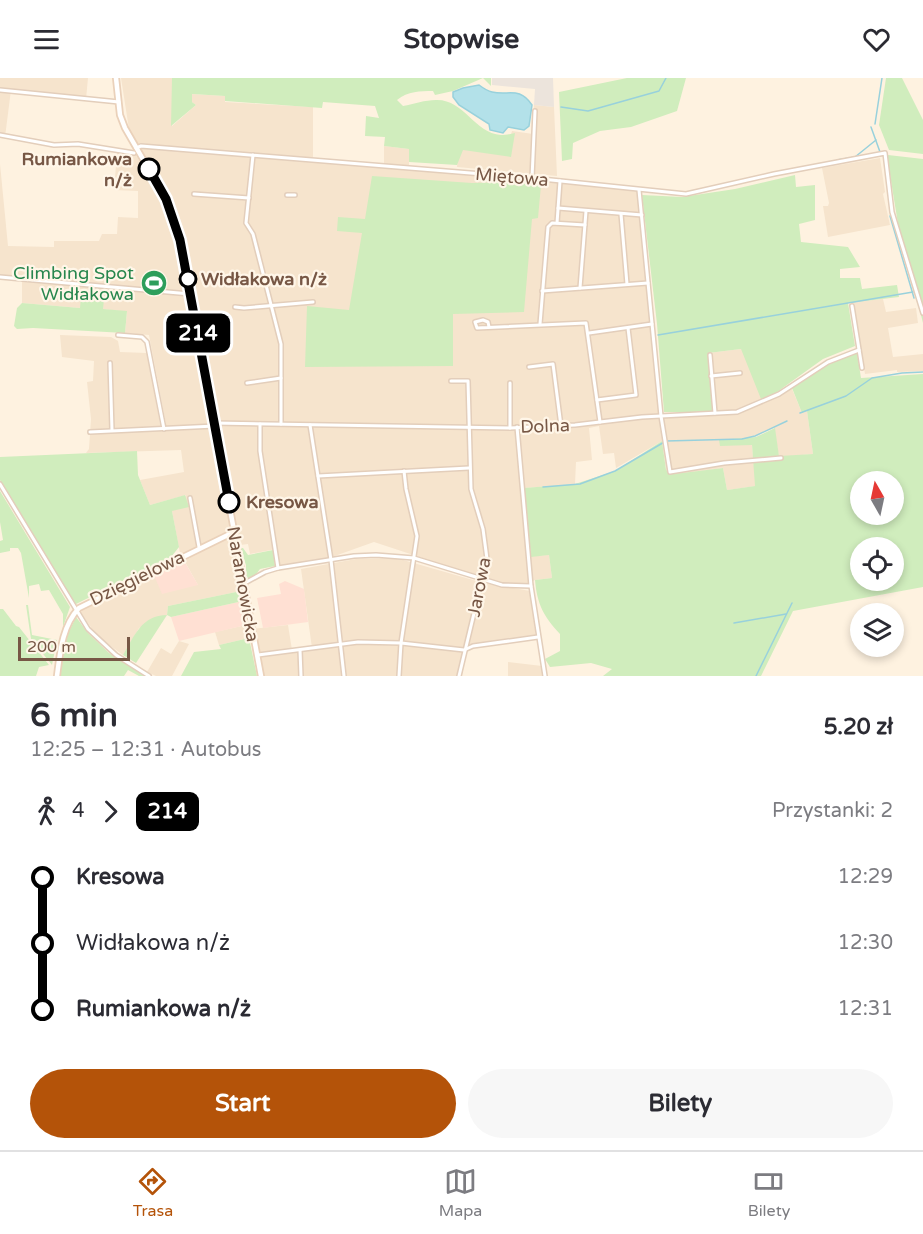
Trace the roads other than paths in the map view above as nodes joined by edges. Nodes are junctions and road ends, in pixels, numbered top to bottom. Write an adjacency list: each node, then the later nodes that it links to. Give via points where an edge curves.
1 (116, 78): 3 (street, Naramowicka)
2 (0, 90): 3 (street)
3 (119, 102): 6 (street, Naramowicka, via 123,125)
4 (535, 111): 8 (street)
5 (1, 135): 6 (street, Miętowa, via 54,145)
6 (135, 150): 7 (street, Miętowa, via 141,146); 26 (street, Naramowicka, via 168,205 180,240)
7 (253, 155): 8 (street, Miętowa); 14 (street)
8 (532, 178): 9 (street, Miętowa)
9 (560, 181): 10 (street, Miętowa); 15 (street)
10 (639, 190): 18 (street); 31 (street, Miętowa, via 690,194 885,153 892,212)
11 (194, 194): 14 (street)
12 (287, 195): 13 (street)
13 (295, 195)
14 (249, 198): 28 (street, via 246,223 253,234)
15 (558, 208): 16 (street); 19 (street)
16 (586, 211): 17 (street); 20 (street)
17 (621, 214): 18 (street); 23 (street)
18 (642, 215): 22 (street)
19 (557, 223): 20 (street); 25 (street, via 547,229)
20 (585, 225): 24 (street)
21 (0, 278): 26 (street)
22 (649, 283): 23 (street); 33 (street)
23 (627, 285): 24 (street)
24 (580, 288): 25 (street)
25 (543, 291): 32 (street)
26 (190, 294): 56 (street, Naramowicka)
27 (313, 302): 28 (street)
28 (272, 305): 30 (street); 45 (street, via 282,351)
29 (852, 306): 38 (street)
30 (235, 307)
31 (923, 313)
32 (540, 324): 34 (street); 36 (street, via 583,322)
33 (652, 324): 35 (street); 51 (street)
34 (489, 327): 34 (street, via 483,320 475,322 477,327)
35 (628, 328): 36 (street); 49 (street, via 636,395)
36 (589, 333): 49 (street)
37 (118, 335): 61 (street, via 142,337 147,342)
38 (859, 350): 42 (street); 50 (street, Dolna, via 828,362 771,398 737,412)
39 (710, 355): 44 (street)
40 (110, 363): 62 (street)
41 (530, 367): 57 (street, via 553,364)
42 (862, 368)
43 (740, 373): 44 (street)
44 (711, 376): 50 (street)
45 (281, 378): 47 (street); 54 (street)
46 (452, 381): 58 (street, Jarowa, via 468,381)
47 (247, 383)
48 (510, 383): 60 (street)
49 (597, 400): 52 (street)
50 (715, 414): 51 (street, Dolna)
51 (661, 416): 52 (street, Dolna); 64 (street, via 670,472)
52 (600, 422): 57 (street, Dolna)
53 (260, 424): 54 (street, Dolna); 56 (street, Dolna); 74 (street, via 260,452)
54 (281, 424): 55 (street, Dolna)
55 (310, 424): 58 (street, Dolna); 67 (street)
56 (214, 425): 61 (street, Dolna); 70 (street, Naramowicka)
57 (561, 426): 59 (street, Dolna)
58 (468, 427): 60 (street, Dolna); 65 (street, Jarowa)
59 (517, 427): 60 (street, Dolna); 77 (street)
60 (510, 428)
61 (164, 429): 62 (street, Dolna)
62 (112, 430): 63 (street, Dolna)
63 (90, 432)
64 (781, 458)
65 (470, 468): 66 (street); 75 (street, Jarowa, via 472,493 487,548)
66 (404, 471): 67 (street); 72 (street, via 416,530)
67 (318, 476): 73 (street)
68 (0, 484): 78 (street)
69 (190, 498): 71 (street, Dzięgielowa)
70 (234, 532): 71 (street, Dzięgielowa); 76 (street, Naramowicka)
71 (199, 547): 78 (street, Dzięgielowa)
72 (414, 558): 73 (street, via 376,555); 75 (street); 80 (street)
73 (332, 560): 74 (street); 81 (street)
74 (278, 568): 76 (street)
75 (483, 580): 77 (street); 83 (street, Jarowa)
76 (243, 584): 84 (street, Naramowicka)
77 (531, 586): 79 (street)
78 (76, 611): 85 (street, via 62,640); 86 (street, via 109,649)
79 (538, 637): 83 (street); 92 (street)
80 (400, 643): 81 (street); 83 (street); 90 (street)
81 (342, 644): 82 (street); 89 (street)
82 (300, 650): 84 (street); 88 (street)
83 (464, 650): 91 (street, Jarowa)
84 (256, 655): 87 (street, Naramowicka)
85 (57, 676)
86 (149, 676)
87 (261, 676)
88 (301, 676)
89 (344, 676)
90 (399, 676)
91 (459, 676)
92 (545, 676)

